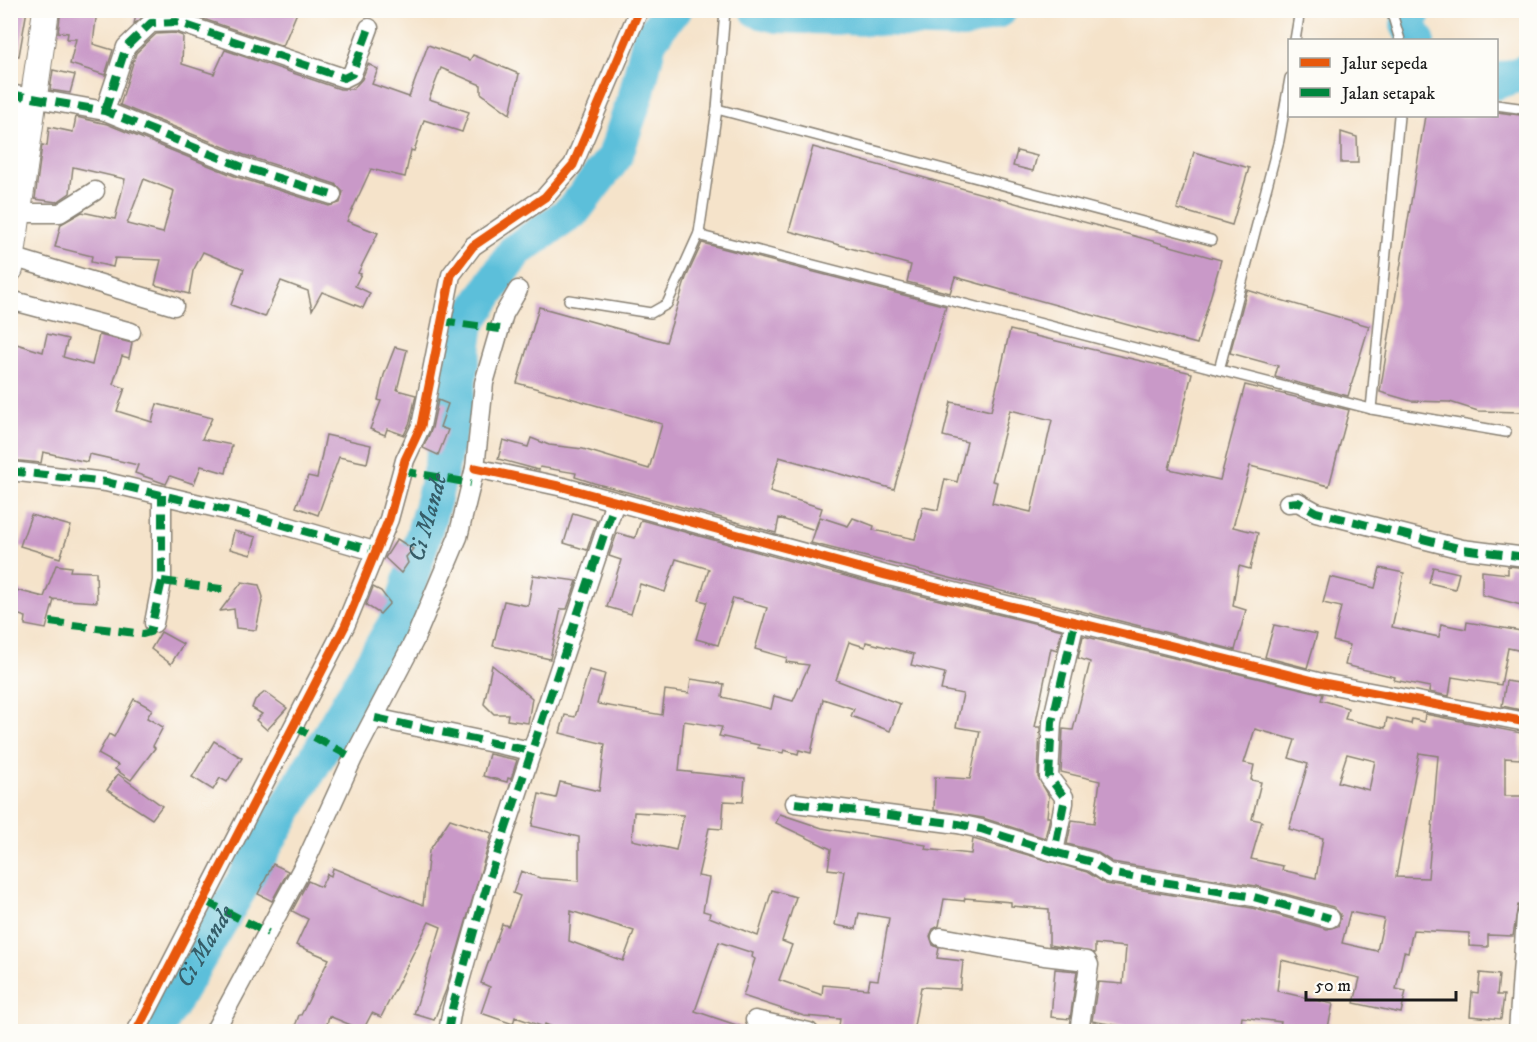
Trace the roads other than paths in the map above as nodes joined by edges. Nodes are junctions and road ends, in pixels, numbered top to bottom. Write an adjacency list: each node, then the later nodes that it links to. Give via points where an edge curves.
1 (46, 10): 10 (main road)
2 (639, 10): 34 (street, via 573,165 545,197 473,246 451,275 423,417)
3 (1300, 10): 7 (lane)
4 (1390, 10): 8 (lane)
5 (725, 15): 12 (lane)
6 (369, 28): 14 (street, via 352,74 344,78 177,22 151,23 126,47)
7 (1295, 39)
8 (1400, 39)
9 (1288, 89): 26 (lane, via 1279,140)
10 (22, 95): 14 (street); 20 (main road)
11 (1498, 105): 13 (lane)
12 (717, 109): 18 (lane); 19 (lane)
13 (1527, 109)
14 (105, 111): 17 (street, via 240,166)
15 (1399, 117): 27 (lane)
16 (95, 191): 20 (street)
17 (332, 195)
18 (699, 233): 23 (lane, via 661,310 640,313); 26 (lane)
19 (1211, 240)
20 (12, 243): 24 (street)
21 (518, 290): 29 (street, via 504,314 484,383)
22 (10, 300): 25 (street)
23 (568, 300)
24 (174, 306)
25 (130, 332)
26 (1219, 370): 27 (lane)
27 (1371, 409): 28 (lane)
28 (1506, 432)
29 (475, 468): 32 (street); 38 (street, via 458,537 414,641)
30 (10, 471): 31 (street, via 106,482)
31 (162, 495): 34 (street); 37 (street, via 162,581)
32 (615, 502): 36 (street); 40 (street)
33 (1288, 503): 35 (street, via 1298,502 1317,512 1462,549)
34 (374, 552): 47 (street, via 345,626)
35 (1527, 557)
36 (1074, 622): 39 (street, via 1318,682); 42 (street, via 1052,722 1048,777 1065,803)
37 (154, 623)
38 (373, 721): 40 (street); 48 (street, via 306,861)
39 (1527, 722)
40 (531, 751): 49 (street, via 485,892)
41 (795, 803): 42 (street, via 958,824)
42 (1054, 852): 44 (street, via 1092,862 1108,873 1254,897)
43 (1527, 917): 52 (street)
44 (1329, 918)
45 (941, 937): 51 (street, via 1087,961)
46 (755, 1020): 50 (street)
47 (136, 1032)
48 (214, 1032)
49 (448, 1032)
50 (809, 1032)
51 (1079, 1032)
52 (1518, 1032)

